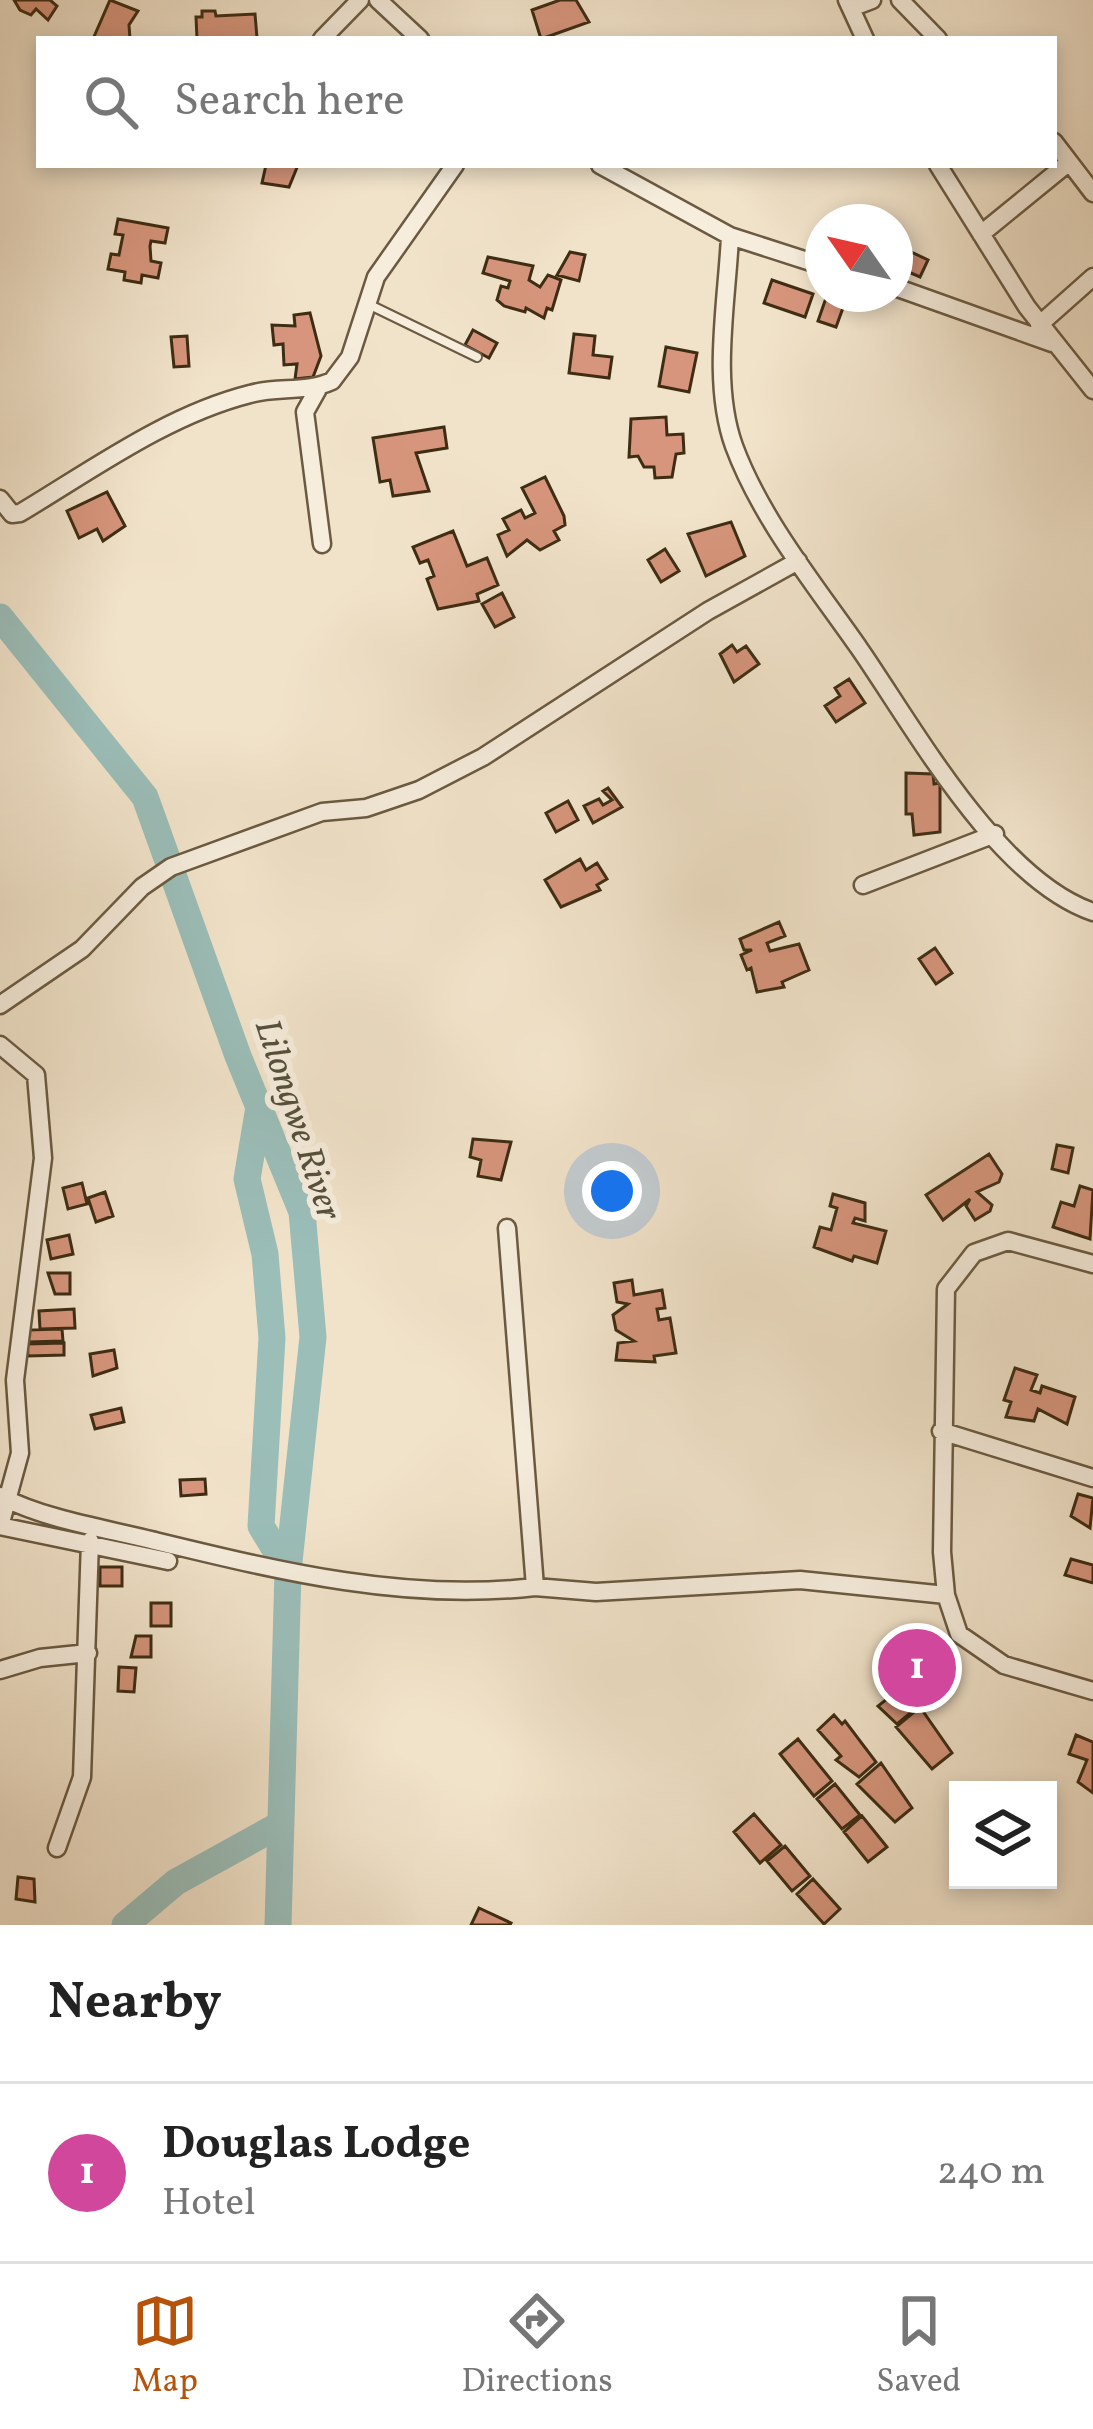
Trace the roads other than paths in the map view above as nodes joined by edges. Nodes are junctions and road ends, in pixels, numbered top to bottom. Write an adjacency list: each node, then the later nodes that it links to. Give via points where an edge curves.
1 (360, 0): 6 (street)
2 (378, 0): 7 (street)
3 (872, 0): 5 (street)
4 (900, 0): 9 (street)
5 (849, 4): 8 (street)
6 (325, 36)
7 (417, 36)
8 (864, 36)
9 (935, 36)
10 (1057, 146): 11 (street)
11 (1068, 163): 15 (street); 16 (street)
12 (452, 168): 21 (street)
13 (605, 168): 17 (street)
14 (940, 168): 16 (street)
15 (1093, 193)
16 (981, 234): 22 (street)
17 (730, 236): 18 (street); 29 (street, via 723,380 734,445)
18 (805, 260)
19 (1093, 278): 22 (street)
20 (913, 293): 23 (street)
21 (364, 302): 24 (lane); 25 (street, via 342,373)
22 (1039, 325): 23 (street)
23 (1052, 343): 26 (street)
24 (477, 357)
25 (319, 387): 27 (street, via 248,394 188,418 20,513); 28 (street, via 305,412)
26 (1093, 390)
27 (0, 499)
28 (322, 544)
29 (798, 561): 30 (street); 33 (street, via 419,790 322,812 170,867 82,950)
30 (994, 834): 31 (street); 32 (street, via 1038,880)
31 (863, 885)
32 (1093, 912)
33 (0, 1005)
34 (0, 1045): 39 (street, via 36,1075 43,1159 15,1380 20,1454)
35 (507, 1228): 43 (street)
36 (1093, 1264): 37 (street, via 1009,1241 960,1265 944,1304)
37 (941, 1431): 38 (street); 44 (street)
38 (1093, 1478)
39 (4, 1498): 40 (street); 43 (street, via 189,1550 344,1582 464,1595)
40 (0, 1526): 41 (street)
41 (90, 1541): 42 (street); 45 (street)
42 (168, 1561)
43 (535, 1587): 44 (street, via 596,1592 800,1580)
44 (946, 1595): 47 (street, via 971,1647)
45 (88, 1653): 46 (street); 48 (street, via 82,1777)
46 (0, 1670)
47 (1093, 1691)
48 (57, 1848)

